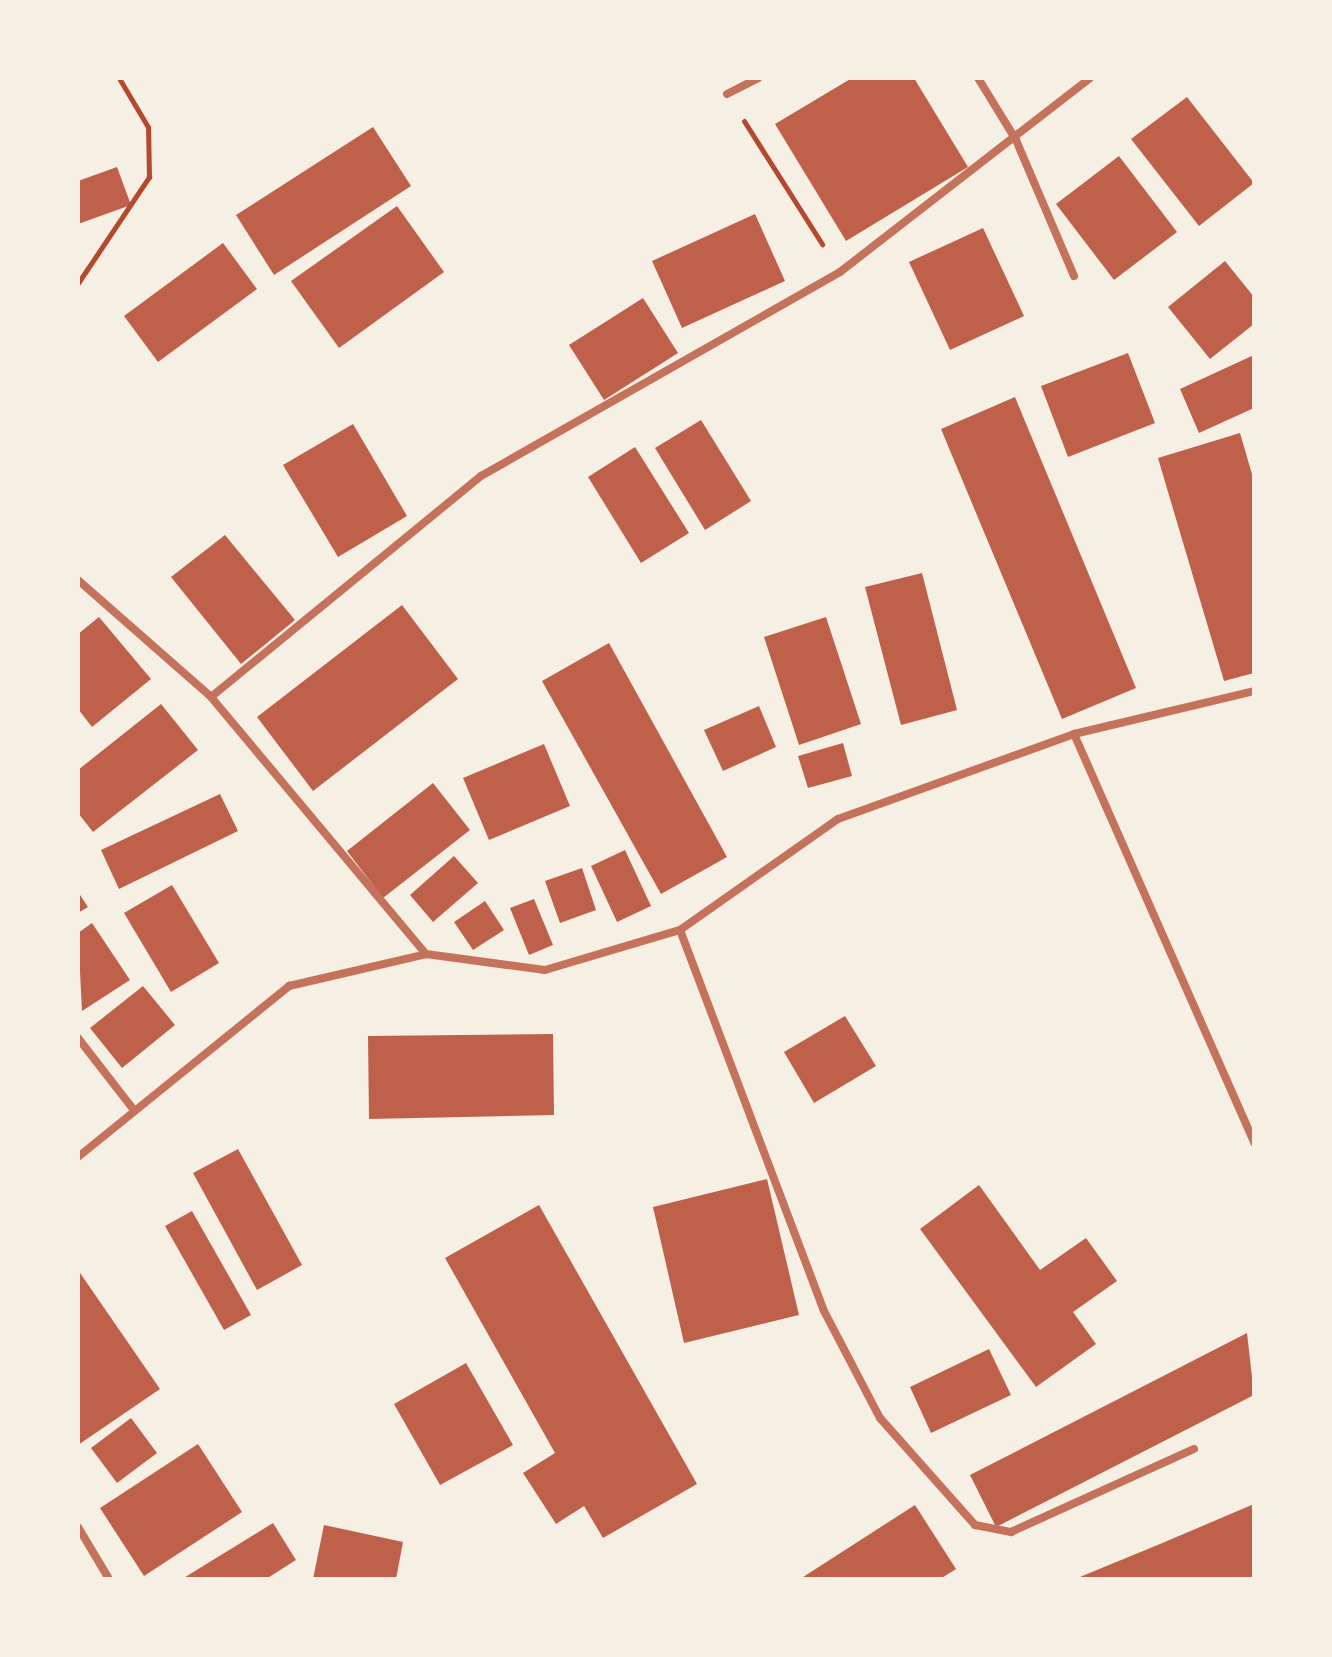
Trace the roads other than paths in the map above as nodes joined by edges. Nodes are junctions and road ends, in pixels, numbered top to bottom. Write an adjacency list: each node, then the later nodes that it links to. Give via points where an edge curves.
1 (758, 78): 4 (street)
2 (978, 78): 5 (street)
3 (1090, 78): 5 (street)
4 (727, 94)
5 (1016, 140): 6 (street); 9 (street, via 840,272 481,476)
6 (1074, 276)
7 (78, 580): 9 (street)
8 (1254, 691): 10 (street)
9 (211, 697): 12 (street)
10 (1074, 734): 11 (street, via 838,819); 15 (street)
11 (680, 930): 12 (street, via 545,970); 17 (street, via 824,1311 880,1418 975,1525 1011,1532)
12 (426, 954): 14 (street, via 289,986)
13 (78, 1038): 14 (street)
14 (133, 1109): 16 (street)
15 (1254, 1143)
16 (78, 1157)
17 (1194, 1449)
18 (78, 1527): 19 (street)
19 (109, 1579)

